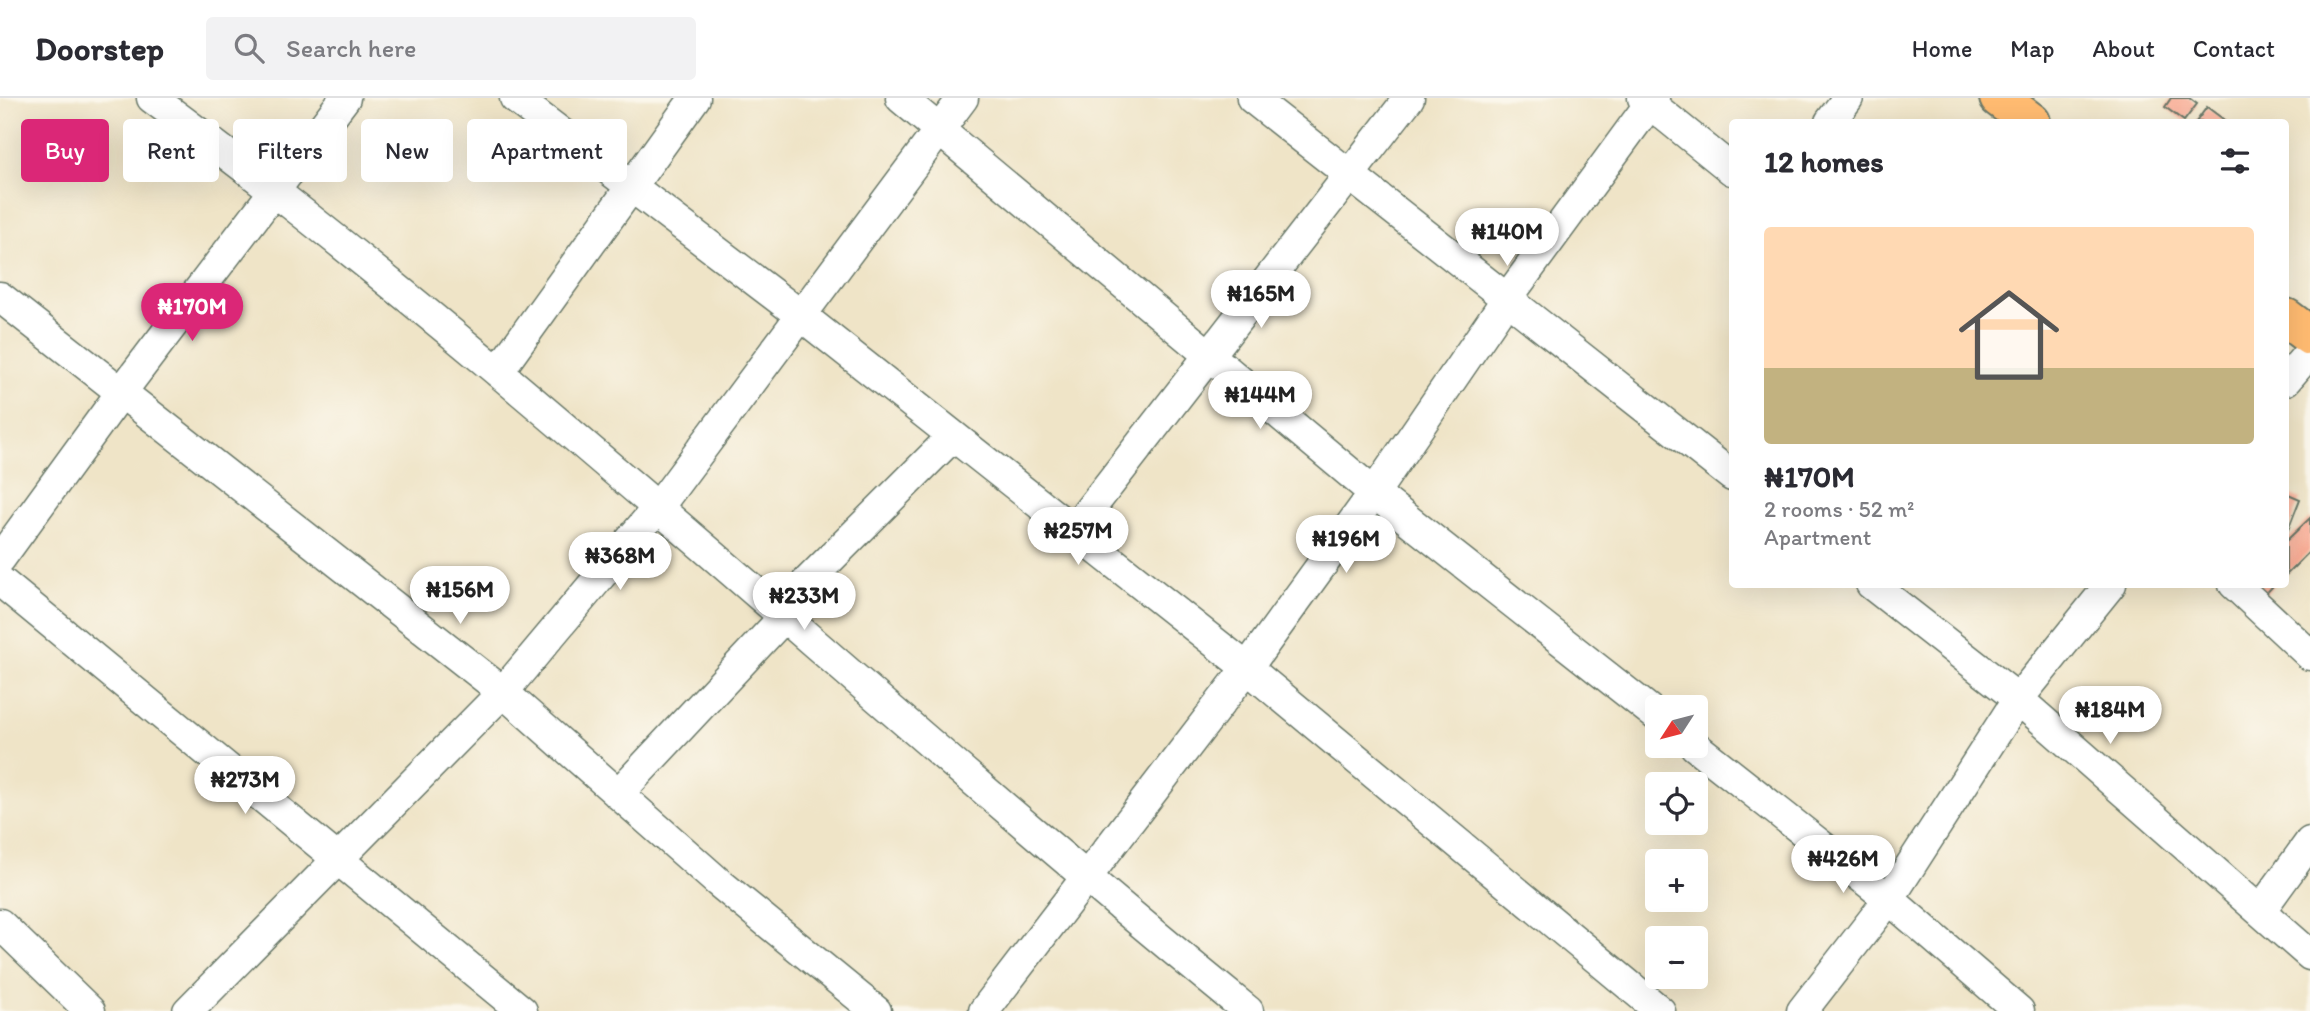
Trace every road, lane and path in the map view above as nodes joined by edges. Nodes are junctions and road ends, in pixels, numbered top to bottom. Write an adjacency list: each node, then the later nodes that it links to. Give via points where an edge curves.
1 (152, 98): 18 (street)
2 (345, 98): 18 (street)
3 (515, 98): 17 (street)
4 (695, 98): 17 (street)
5 (901, 98): 14 (street)
6 (963, 98): 14 (street)
7 (1252, 98): 16 (street)
8 (1409, 98): 16 (street)
9 (1848, 98): 12 (street)
10 (1999, 98): 13 (highway)
11 (1649, 100): 15 (street); 20 (street)
12 (1832, 119)
13 (2027, 119)
14 (942, 130): 21 (street); 25 (street)
15 (1729, 167)
16 (1351, 177): 20 (street); 25 (street)
17 (631, 186): 21 (street); 26 (street)
18 (277, 191): 26 (street); 28 (street)
19 (0, 297): 28 (street)
20 (1506, 300): 30 (street); 31 (street)
21 (803, 317): 29 (street); 32 (street)
22 (2289, 319): 23 (highway)
23 (2310, 336)
24 (2310, 352): 27 (street)
25 (1209, 354): 31 (street); 33 (street)
26 (498, 372): 32 (street)
27 (2289, 376)
28 (123, 390): 34 (street); 42 (street)
29 (953, 436): 33 (street); 39 (street, via 806,584)
30 (1729, 474)
31 (1374, 493): 41 (street); 44 (street)
32 (659, 506): 39 (street); 42 (street)
33 (1073, 531): 41 (street)
34 (0, 559)
35 (0, 581): 48 (street)
36 (1876, 588): 43 (street)
37 (2109, 588): 43 (street)
38 (2238, 588): 40 (street)
39 (785, 616): 46 (street); 49 (street)
40 (2310, 655)
41 (1247, 668): 49 (street); 61 (street)
42 (503, 692): 46 (street); 48 (street)
43 (2018, 699): 50 (street); 51 (street)
44 (1645, 707)
45 (1708, 756): 50 (street)
46 (618, 794): 58 (street)
47 (2310, 842): 51 (street)
48 (338, 859): 56 (street); 57 (street)
49 (1087, 880): 59 (street); 60 (street)
50 (1889, 899): 54 (street); 62 (street)
51 (2260, 911): 53 (street)
52 (0, 924): 55 (street)
53 (2310, 955)
54 (2012, 1009)
55 (90, 1011)
56 (188, 1011)
57 (522, 1011)
58 (876, 1011)
59 (984, 1011)
60 (1248, 1011)
61 (1660, 1011)
62 (1802, 1011)

